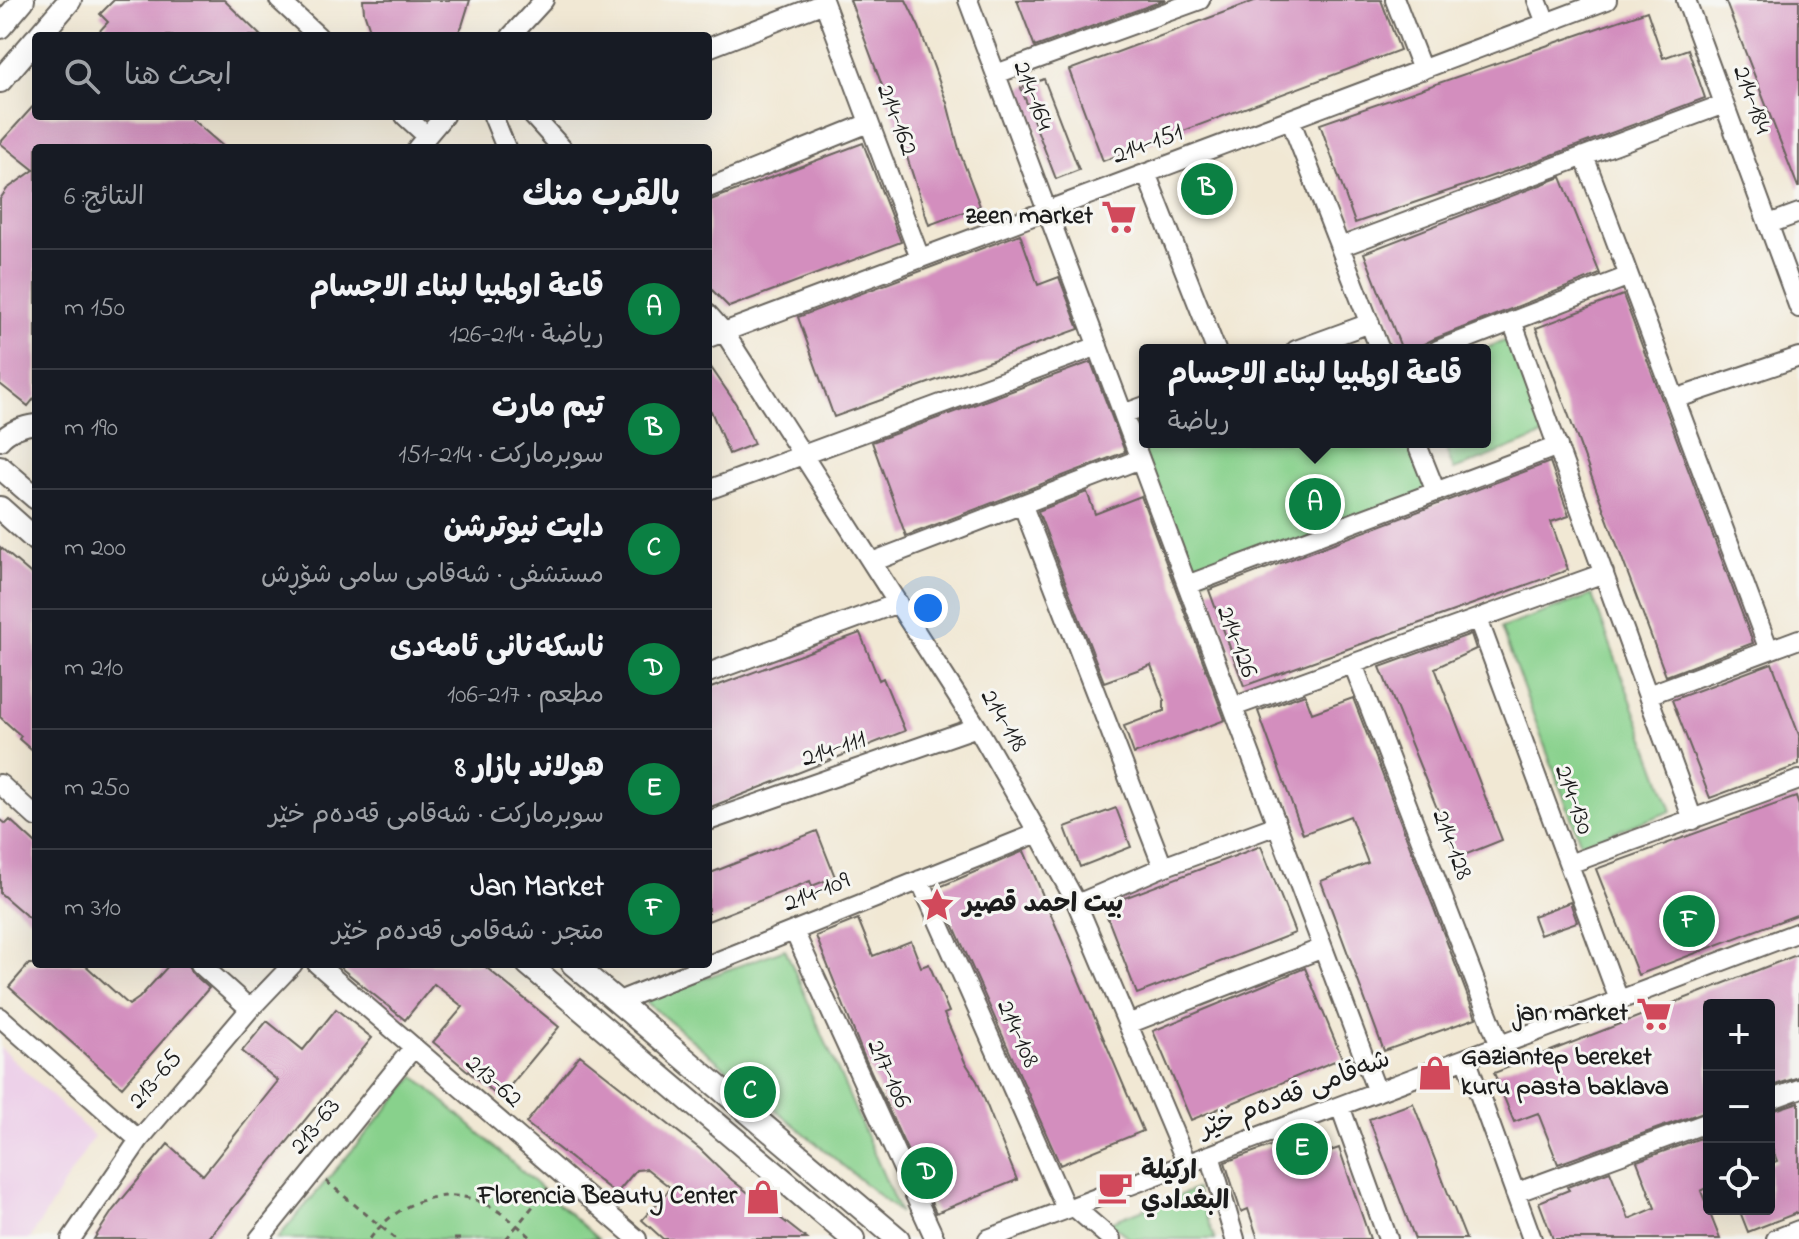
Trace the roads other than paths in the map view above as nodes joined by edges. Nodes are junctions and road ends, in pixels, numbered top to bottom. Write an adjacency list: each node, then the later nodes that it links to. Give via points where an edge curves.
1 (23, 0): 13 (main road)
2 (70, 0): 14 (main road)
3 (279, 0): 15 (street)
4 (544, 0): 16 (street)
5 (968, 0): 20 (street, 214-164)
6 (1200, 0): 20 (street)
7 (1395, 0): 19 (street)
8 (1537, 0): 12 (street)
9 (1607, 0): 12 (street, 214-151)
10 (1686, 0): 22 (street, 214-184)
11 (823, 2): 18 (street); 28 (street, 214-162)
12 (1546, 23): 19 (street, 214-151)
13 (0, 27)
14 (43, 32)
15 (314, 32)
16 (515, 32)
17 (32, 45): 21 (main road)
18 (712, 46)
19 (1422, 70): 23 (street, 214-151)
20 (996, 74): 35 (street, 214-164)
21 (0, 81)
22 (1724, 104): 32 (street); 37 (street, 214-184)
23 (1290, 119): 33 (street, 214-151); 38 (street)
24 (408, 120): 29 (street)
25 (441, 120): 29 (street)
26 (495, 120): 30 (street)
27 (537, 120): 31 (street)
28 (869, 123): 34 (street); 39 (street, 214-162)
29 (422, 142)
30 (504, 144)
31 (558, 144)
32 (1584, 156): 38 (street); 40 (street)
33 (1146, 173): 35 (street, 214-151); 45 (street)
34 (712, 186)
35 (1047, 211): 39 (street, 214-151); 49 (street, 214-126)
36 (1799, 213): 37 (street)
37 (1769, 224): 41 (street, 214-184)
38 (1340, 247): 43 (street)
39 (920, 258): 44 (street, 214-151)
40 (1629, 276): 42 (street); 51 (street)
41 (1799, 308)
42 (1512, 321): 48 (street); 56 (street)
43 (1370, 323): 46 (street); 47 (street)
44 (716, 335): 58 (street, 214-118)
45 (1214, 344)
46 (1312, 344)
47 (1378, 344)
48 (1453, 344)
49 (1098, 346): 53 (street, 214-126); 58 (street)
50 (1799, 357): 51 (street)
51 (1675, 399): 73 (street)
52 (1139, 408): 53 (street)
53 (1123, 414): 59 (street, 214-126)
54 (32, 424): 55 (street)
55 (0, 441)
56 (1558, 446): 62 (street); 68 (street)
57 (1418, 448): 62 (street)
58 (804, 454): 61 (street); 67 (street, 214-118)
59 (1140, 459): 64 (street); 69 (street, 214-126)
60 (0, 467): 63 (main road)
61 (712, 488)
62 (1436, 492): 69 (street)
63 (32, 495)
64 (1023, 506): 67 (street); 87 (street)
65 (1, 512): 66 (main road)
66 (32, 537)
67 (872, 562): 70 (street, 214-118)
68 (1604, 573): 71 (street); 76 (street)
69 (1187, 585): 77 (street, 214-126)
70 (898, 603): 75 (street); 78 (street, 214-118)
71 (1478, 619): 74 (street); 86 (street, 214-130)
72 (1799, 639): 73 (street)
73 (1769, 650): 76 (street)
74 (1353, 664): 77 (street); 105 (street, 214-128)
75 (712, 672)
76 (1648, 695): 83 (street)
77 (1233, 707): 84 (street, 214-126)
78 (977, 727): 82 (street, 214-111); 85 (street, 214-118)
79 (1799, 780): 83 (street)
80 (0, 784): 81 (street)
81 (32, 813)
82 (712, 820)
83 (1693, 820): 86 (street)
84 (1277, 825): 87 (street); 92 (street, 214-126)
85 (1038, 833): 88 (street, 214-109); 89 (street, 214-118)
86 (1569, 864): 100 (street, 214-130)
87 (1163, 867): 89 (street)
88 (920, 880): 90 (street, 214-109); 117 (street, 214-108)
89 (1077, 904): 104 (street, 214-118)
90 (794, 931): 93 (street, 214-109); 124 (street, 217-106)
91 (1799, 932): 100 (street, شەقامی قەدەم خێر)
92 (1323, 948): 104 (street); 109 (street, 214-126)
93 (712, 964)
94 (204, 968): 102 (street)
95 (289, 968): 102 (street, 213-65)
96 (322, 968): 106 (street, 213-62)
97 (533, 968): 122 (main road)
98 (578, 968): 101 (main road)
99 (701, 968): 101 (street, 214-109)
100 (1619, 1000): 105 (street, شەقامی قەدەم خێر)
101 (616, 1002): 123 (main road)
102 (250, 1009): 113 (street, 213-65)
103 (0, 1017): 113 (street)
104 (1128, 1024): 115 (street, 214-118)
105 (1500, 1046): 107 (street, شەقامی قەدەم خێر)
106 (413, 1048): 120 (street, 213-63); 121 (street, 213-62)
107 (1466, 1058): 109 (street, شەقامی قەدەم خێر); 116 (street)
108 (1799, 1089): 110 (street)
109 (1377, 1092): 111 (street, شەقامی قەدەم خێر)
110 (1775, 1098)
111 (1340, 1106): 114 (street, شەقامی قەدەم خێر); 128 (street)
112 (1703, 1124): 116 (street)
113 (139, 1140): 119 (street, 213-65)
114 (1210, 1155): 115 (street, شەقامی قەدەم خێر); 127 (street)
115 (1187, 1164): 117 (street, شەقامی قەدەم خێر)
116 (1515, 1193): 129 (street)
117 (1070, 1208): 125 (street, شەقامی قەدەم خێر); 126 (street)
118 (1799, 1230): 130 (street)
119 (71, 1239)
120 (259, 1239)
121 (637, 1239)
122 (853, 1239)
123 (898, 1239)
124 (935, 1239)
125 (988, 1239)
126 (1111, 1239)
127 (1235, 1239)
128 (1388, 1239)
129 (1532, 1239)
130 (1776, 1239)

